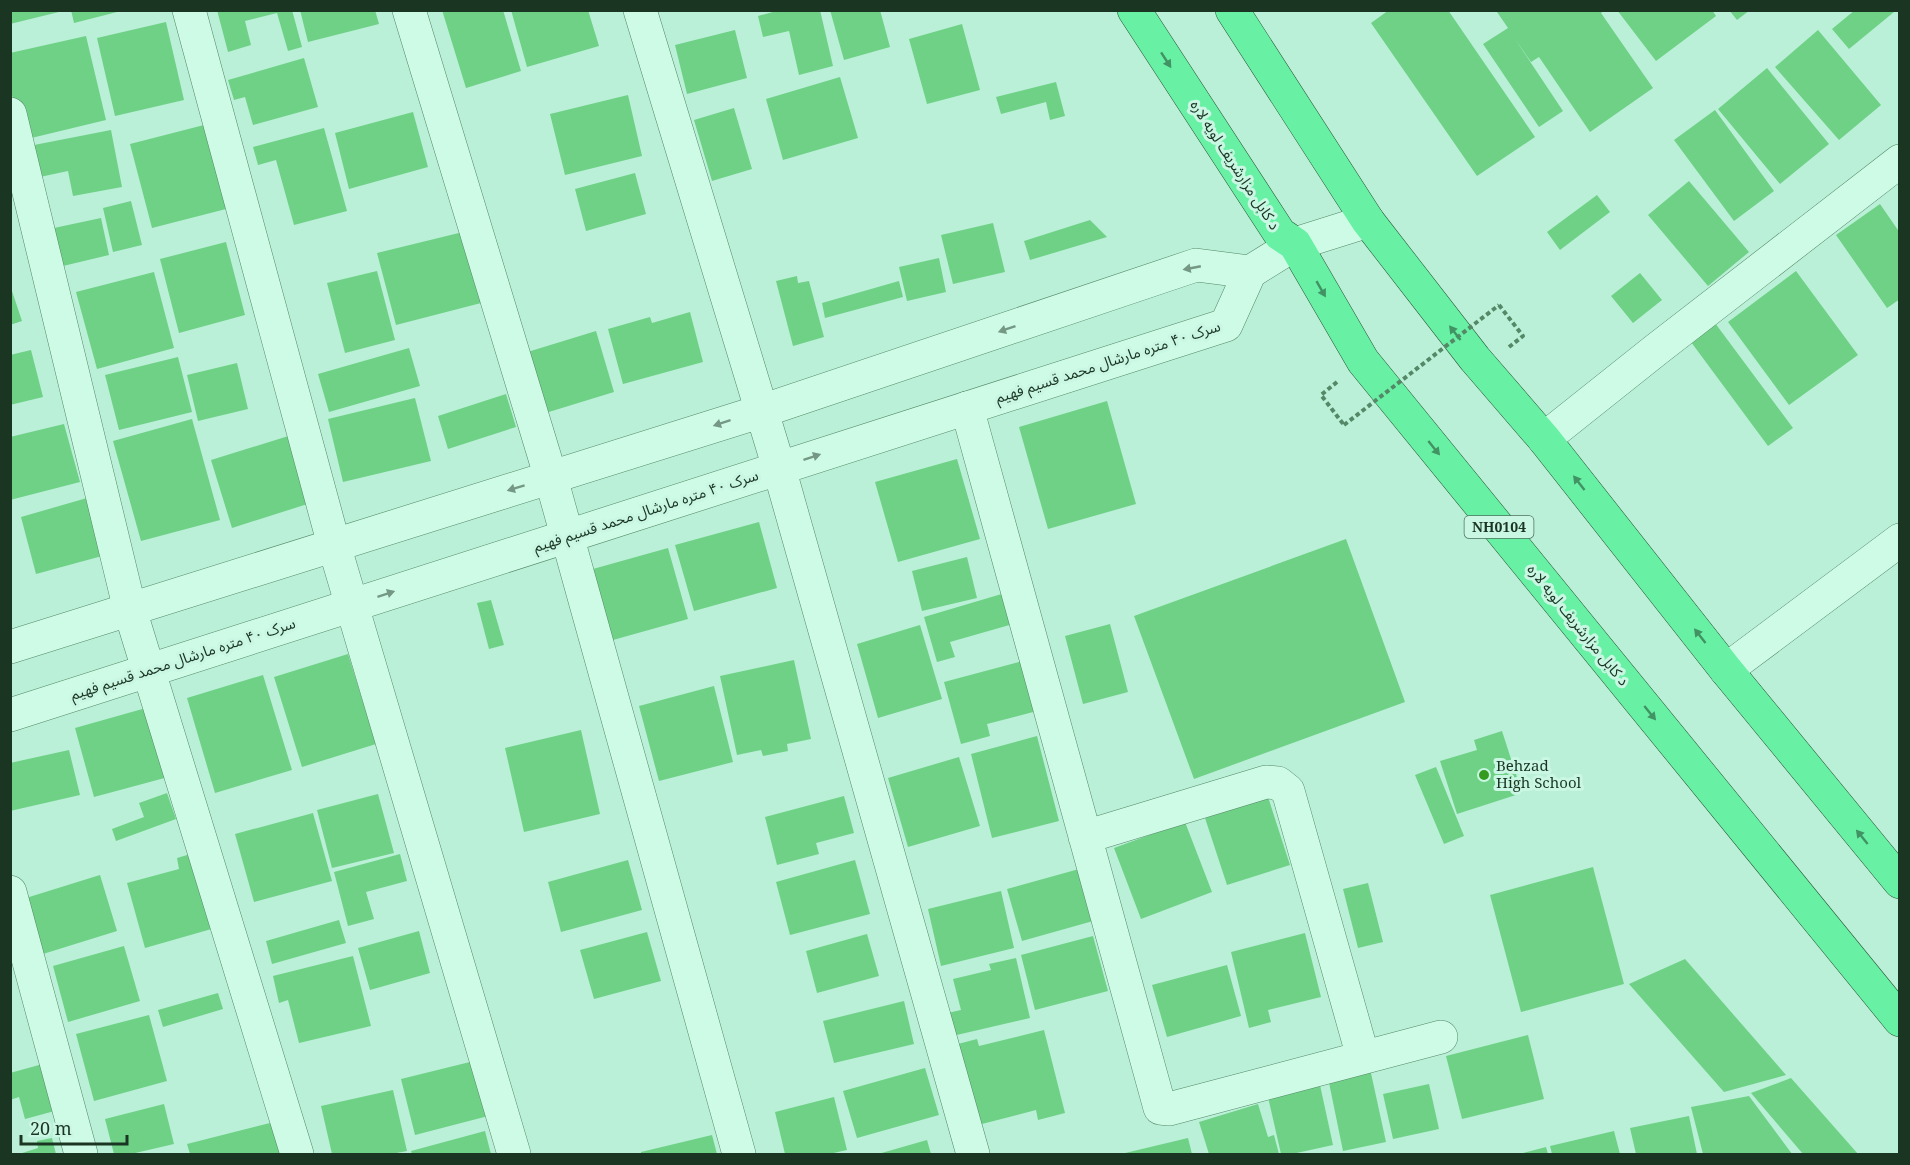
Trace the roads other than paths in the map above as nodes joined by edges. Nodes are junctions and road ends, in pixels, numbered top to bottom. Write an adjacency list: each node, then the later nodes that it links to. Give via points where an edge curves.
1 (189, 10): 18 (street)
2 (409, 10): 15 (street)
3 (640, 10): 12 (street)
4 (1134, 10): 9 (highway, د کابل مزارشریف لویه لاره / NH0104, one-way to 9, via 1280,234)
5 (1232, 10): 8 (highway)
6 (10, 114): 20 (street)
7 (1899, 161): 13 (street)
8 (1368, 221): 9 (street); 13 (highway, one-way to 8, via 1475,359)
9 (1295, 244): 10 (street); 28 (highway, د کابل مزارشریف لویه لاره / NH0104, one-way to 28, via 1363,361)
10 (1250, 272): 11 (street, سرک ۴۰ متره مارشال محمد قسیم فهیم, via 1226,325); 12 (street, one-way to 12, via 1196,266)
11 (967, 408): 14 (street, سرک ۴۰ متره مارشال محمد قسیم فهیم, one-way to 11); 25 (street)
12 (762, 411): 14 (street); 15 (street, one-way to 15)
13 (1545, 439): 23 (highway, one-way to 13)
14 (779, 468): 16 (street, سرک ۴۰ متره مارشال محمد قسیم فهیم); 35 (street)
15 (551, 478): 16 (street); 18 (street, one-way to 18)
16 (567, 536): 19 (street, سرک ۴۰ متره مارشال محمد قسیم فهیم, one-way to 16); 34 (street)
17 (1899, 540): 23 (street)
18 (334, 546): 19 (street); 20 (street)
19 (351, 605): 22 (street, سرک ۴۰ متره مارشال محمد قسیم فهیم); 33 (street)
20 (130, 610): 21 (street); 22 (street)
21 (10, 647)
22 (149, 670): 24 (street, سرک ۴۰ متره مارشال محمد قسیم فهیم); 32 (street)
23 (1726, 670): 26 (highway, one-way to 23)
24 (10, 715)
25 (1085, 837): 30 (street, via 1266,782 1278,783 1288,791); 30 (street, via 1160,1108 1169,1109)
26 (1899, 882)
27 (10, 892): 31 (street)
28 (1899, 1020)
29 (1441, 1036): 30 (street)
30 (1363, 1057)
31 (81, 1155)
32 (297, 1155)
33 (514, 1155)
34 (739, 1155)
35 (974, 1155)

